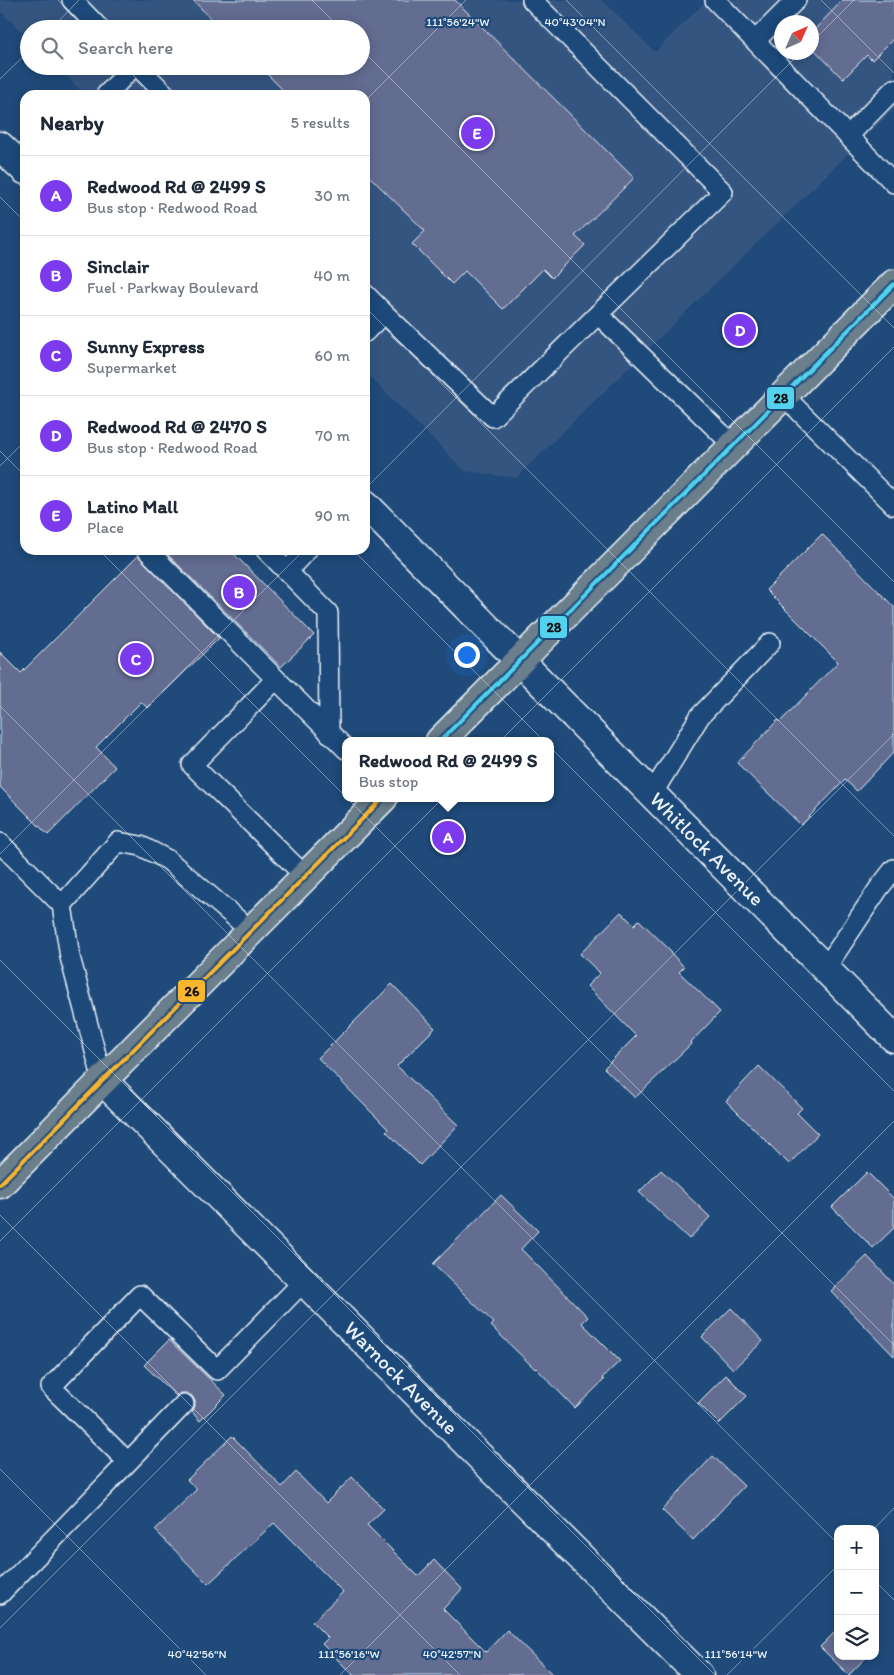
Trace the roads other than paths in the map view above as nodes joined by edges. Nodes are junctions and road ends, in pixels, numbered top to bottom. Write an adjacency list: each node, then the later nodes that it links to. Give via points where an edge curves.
1 (72, 0): 5 (lane)
2 (532, 0): 19 (lane, via 724,192)
3 (715, 0): 6 (lane)
4 (796, 0): 6 (lane)
5 (91, 20)
6 (755, 41): 12 (lane)
7 (127, 75): 10 (lane)
8 (145, 75): 11 (lane)
9 (894, 89): 12 (lane)
10 (111, 90)
11 (161, 90)
12 (848, 136): 15 (lane)
13 (0, 146): 14 (street)
14 (20, 165)
15 (894, 183)
16 (894, 284): 21 (main road)
17 (370, 299): 18 (lane)
18 (384, 313): 19 (lane, via 493,417); 20 (lane)
19 (598, 314): 22 (lane)
20 (370, 327)
21 (783, 395): 22 (main road); 23 (lane)
22 (733, 445): 30 (main road)
23 (894, 505)
24 (370, 509): 30 (street, Whitlock Avenue)
25 (152, 555): 31 (lane)
26 (271, 555): 28 (lane)
27 (302, 555): 28 (lane)
28 (286, 571): 32 (lane, via 328,613)
29 (770, 642): 35 (lane, via 700,716)
30 (520, 661): 33 (main road); 35 (street, Whitlock Avenue)
31 (276, 679): 32 (lane); 39 (lane, via 192,765)
32 (330, 733): 34 (lane)
33 (444, 737)
34 (342, 745)
35 (652, 794): 42 (street, Whitlock Avenue)
36 (379, 802): 39 (main road)
37 (0, 843): 40 (lane)
38 (894, 870): 42 (lane)
39 (306, 877): 41 (main road)
40 (62, 905): 41 (lane, via 118,842 141,846 168,860); 44 (lane, via 70,957)
41 (251, 931): 44 (main road)
42 (825, 969): 43 (street, Whitlock Avenue)
43 (894, 1038)
44 (103, 1081): 45 (main road); 46 (street, Warnock Avenue)
45 (0, 1184)
46 (304, 1281): 48 (lane, via 213,1374 140,1295 133,1302 51,1387); 50 (street, Warnock Avenue)
47 (184, 1404): 48 (lane)
48 (128, 1462): 49 (lane)
49 (0, 1594)
50 (700, 1675)

